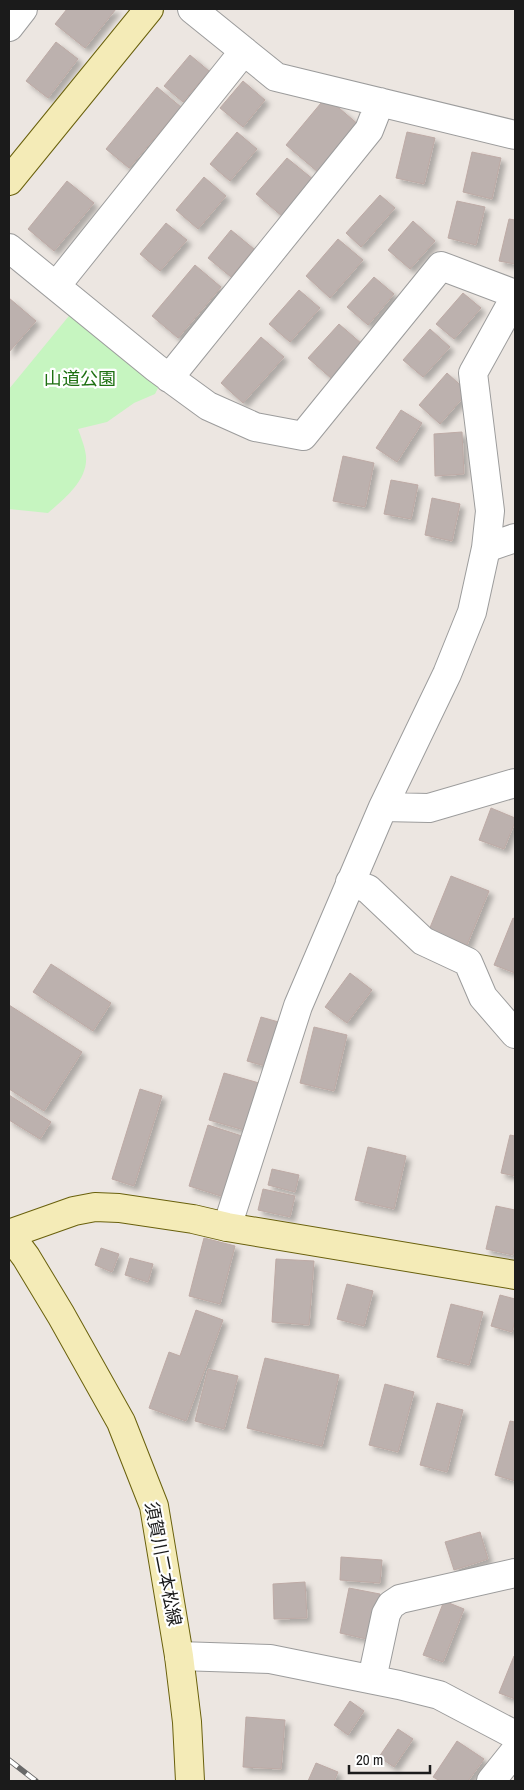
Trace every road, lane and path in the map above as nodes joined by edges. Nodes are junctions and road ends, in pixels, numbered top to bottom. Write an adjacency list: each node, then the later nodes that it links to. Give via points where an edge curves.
1 (23, 9): 4 (street)
2 (149, 9): 8 (street)
3 (192, 9): 5 (street)
4 (9, 27)
5 (244, 51): 6 (street, via 276,78); 10 (street)
6 (380, 102): 7 (street); 12 (street, via 369,130)
7 (515, 134)
8 (9, 182)
9 (9, 248): 10 (street)
10 (56, 286): 12 (street)
11 (515, 295): 12 (street, via 441,266 303,436 255,427 216,410); 14 (street, via 473,373 490,511)
12 (170, 378)
13 (515, 538): 14 (street)
14 (486, 548): 16 (street, via 472,612 447,674)
15 (515, 783): 16 (street, via 429,808)
16 (383, 807): 17 (street)
17 (350, 882): 18 (street, via 368,889 423,942 468,962 483,997); 19 (street, via 298,1006)
18 (515, 1034)
19 (227, 1227): 20 (street, via 193,1219 95,1207); 21 (street)
20 (9, 1234): 23 (street, 須賀川二本松線, via 26,1256 121,1422 154,1506)
21 (515, 1275)
22 (515, 1573): 24 (street, via 394,1603 386,1614)
23 (179, 1656): 24 (street, via 270,1659); 27 (street, 須賀川二本松線)
24 (372, 1678): 25 (street, via 439,1695)
25 (515, 1735)
26 (515, 1751): 28 (street)
27 (190, 1772)
28 (491, 1781)

